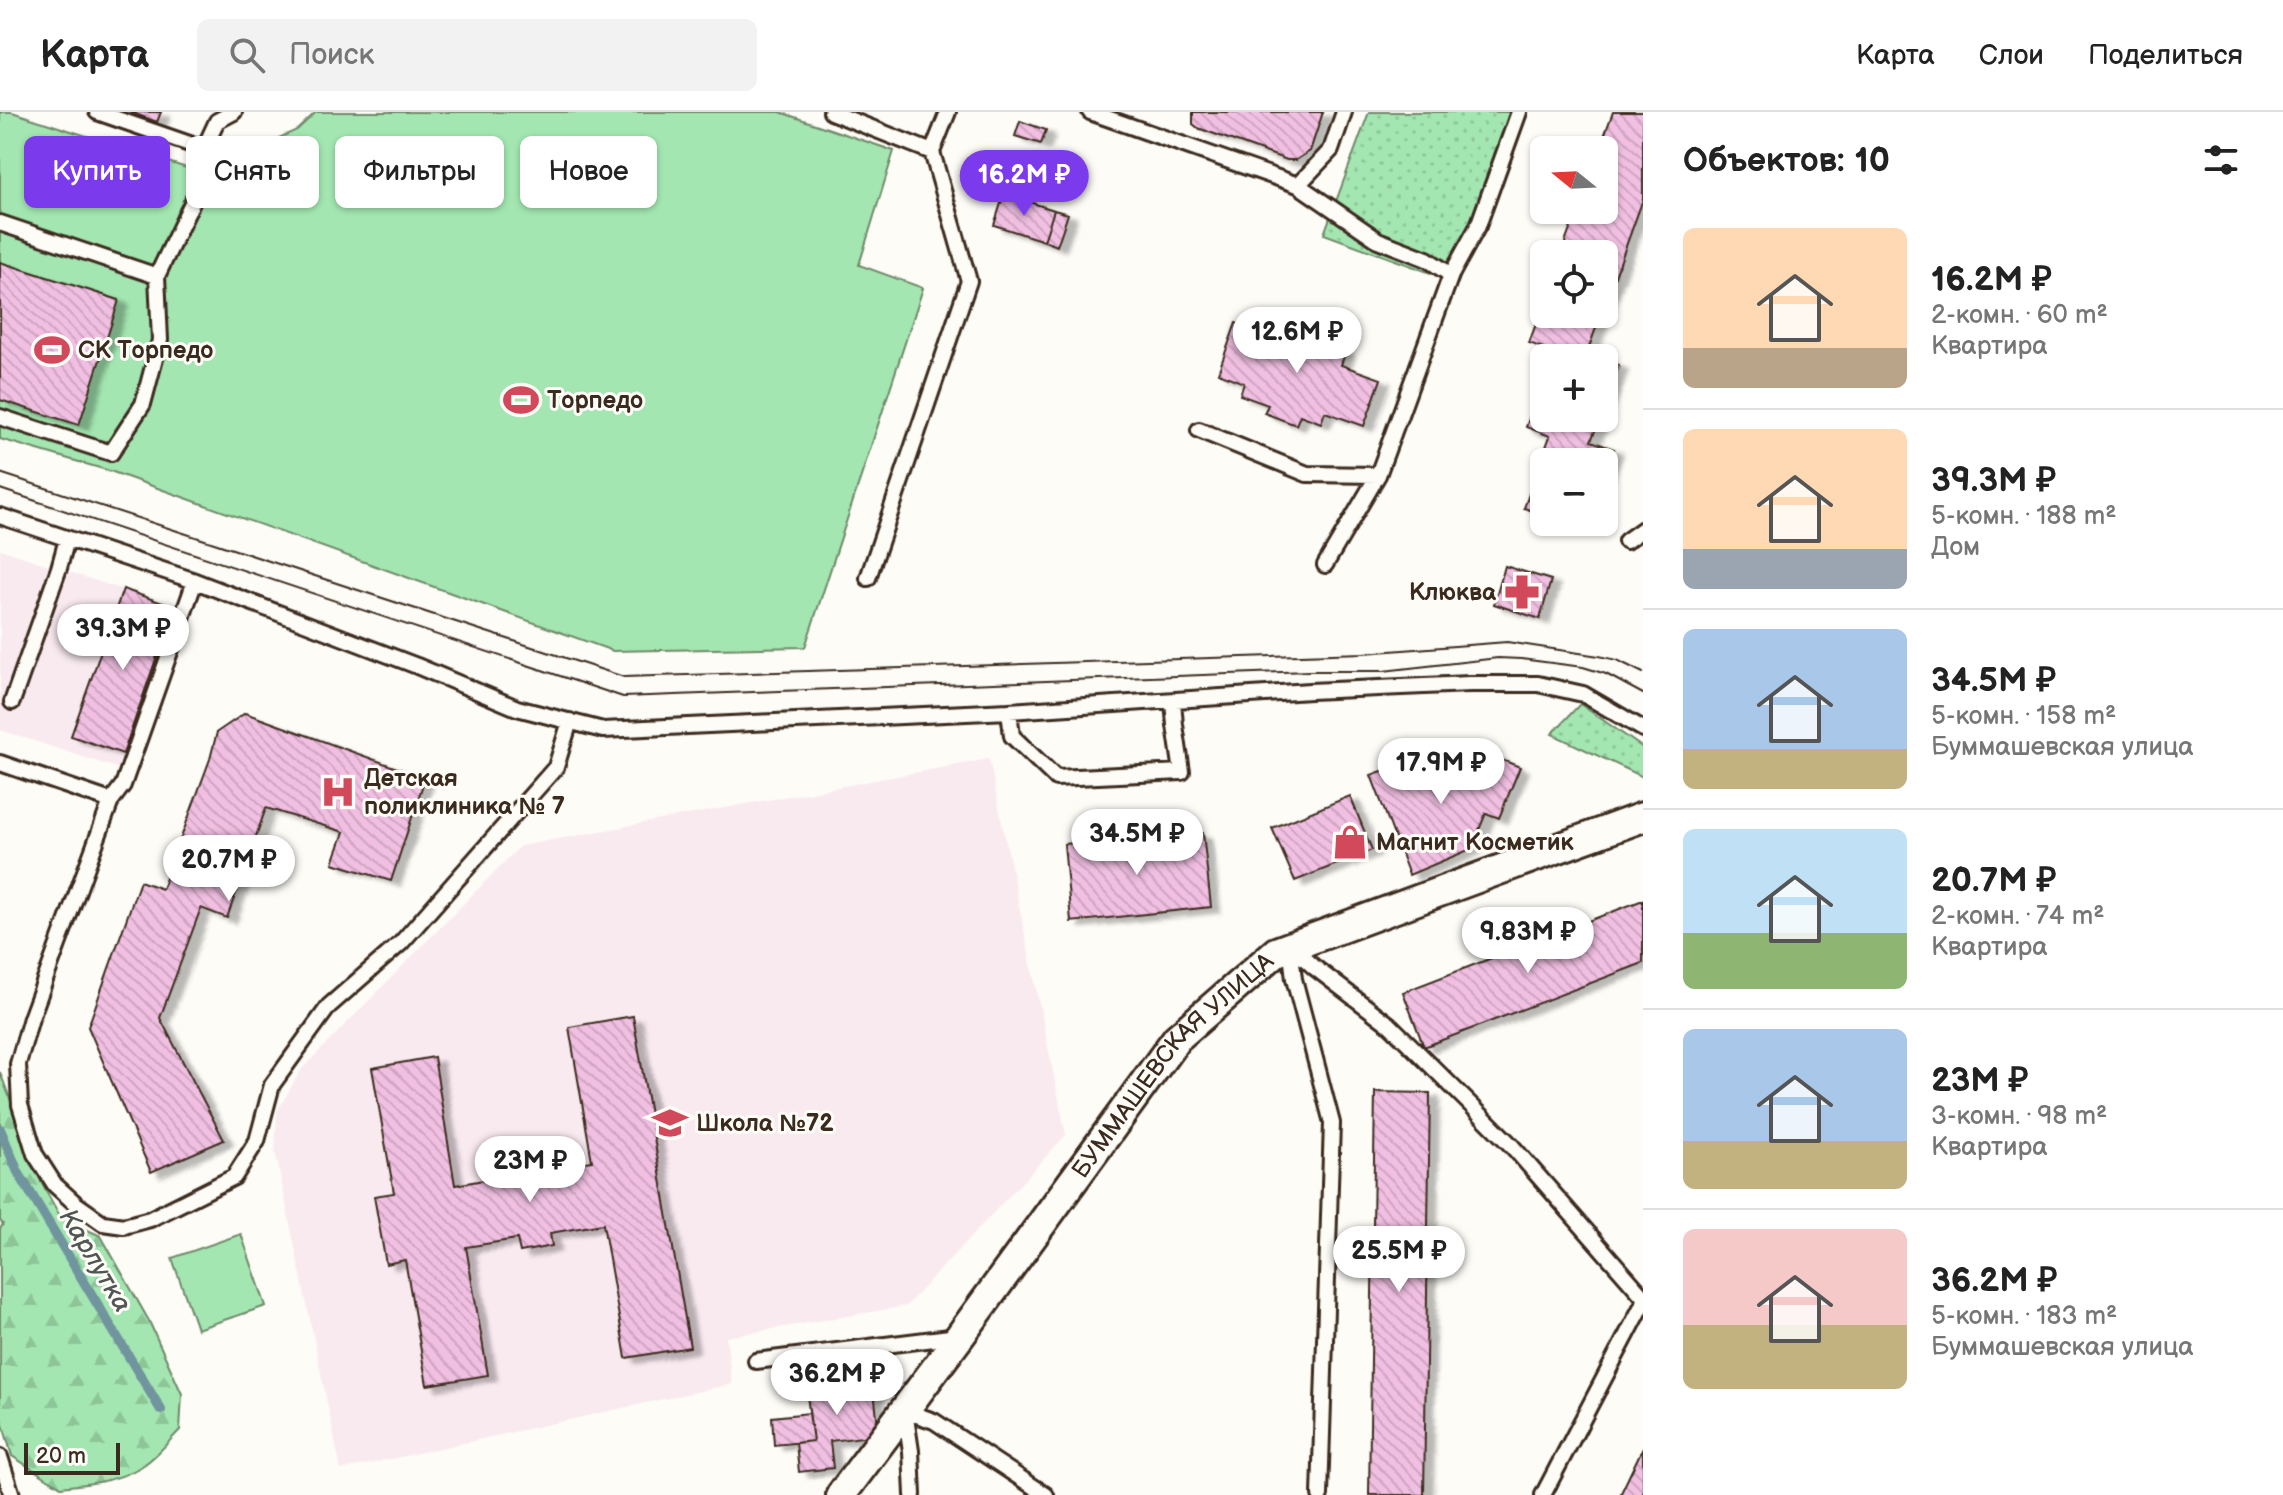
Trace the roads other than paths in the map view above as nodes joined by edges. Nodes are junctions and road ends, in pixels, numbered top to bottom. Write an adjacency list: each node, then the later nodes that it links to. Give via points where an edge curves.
1 (97, 112): 9 (lane)
2 (234, 112): 8 (lane)
3 (831, 112): 10 (lane)
4 (948, 112): 10 (lane)
5 (1090, 112): 11 (lane)
6 (1344, 112): 11 (lane, via 1331,150)
7 (1519, 112): 14 (lane, via 1478,226)
8 (213, 117)
9 (186, 143)
10 (932, 152): 24 (lane, via 969,281)
11 (1298, 185): 14 (lane, via 1378,240 1427,259)
12 (189, 208): 15 (lane)
13 (0, 223): 15 (lane)
14 (1451, 275): 18 (lane)
15 (157, 276): 16 (lane, via 160,340 143,404 111,453)
16 (0, 417)
17 (1199, 430): 18 (lane, via 1307,474)
18 (1378, 475): 23 (lane)
19 (0, 516): 21 (lane)
20 (1643, 529): 22 (lane)
21 (67, 539): 25 (lane); 27 (lane)
22 (1626, 541)
23 (1325, 565)
24 (868, 578)
25 (195, 581): 29 (lane, via 517,708); 32 (lane, via 123,785)
26 (1173, 701): 28 (lane); 28 (lane, via 1182,772 1056,778 1012,736); 30 (lane, via 1538,684 1583,694)
27 (12, 702)
28 (1009, 711): 29 (lane, via 603,730)
29 (570, 721): 32 (lane, via 556,767 401,943 329,1006 272,1085 257,1141 234,1177 150,1219 124,1226 103,1223 55,1185 35,1154 20,1105 18,1064)
30 (1643, 729)
31 (0, 763): 32 (lane)
32 (111, 801)
33 (1643, 817): 34 (street, БУММАШЕВСКАЯ УЛИЦА)
34 (1290, 945): 35 (lane, via 1390,1025 1490,1124); 37 (street, БУММАШЕВСКАЯ УЛИЦА, via 1177,1038); 45 (lane, via 1332,1123)
35 (1643, 1296)
36 (1643, 1304): 46 (lane)
37 (960, 1336): 38 (lane); 39 (street, БУММАШЕВСКАЯ УЛИЦА)
38 (756, 1361)
39 (905, 1411): 42 (street, БУММАШЕВСКАЯ УЛИЦА); 43 (lane); 44 (lane, via 934,1421)
40 (0, 1457): 41 (lane)
41 (12, 1495)
42 (841, 1495)
43 (913, 1495)
44 (1046, 1495)
45 (1320, 1495)
46 (1543, 1495)

